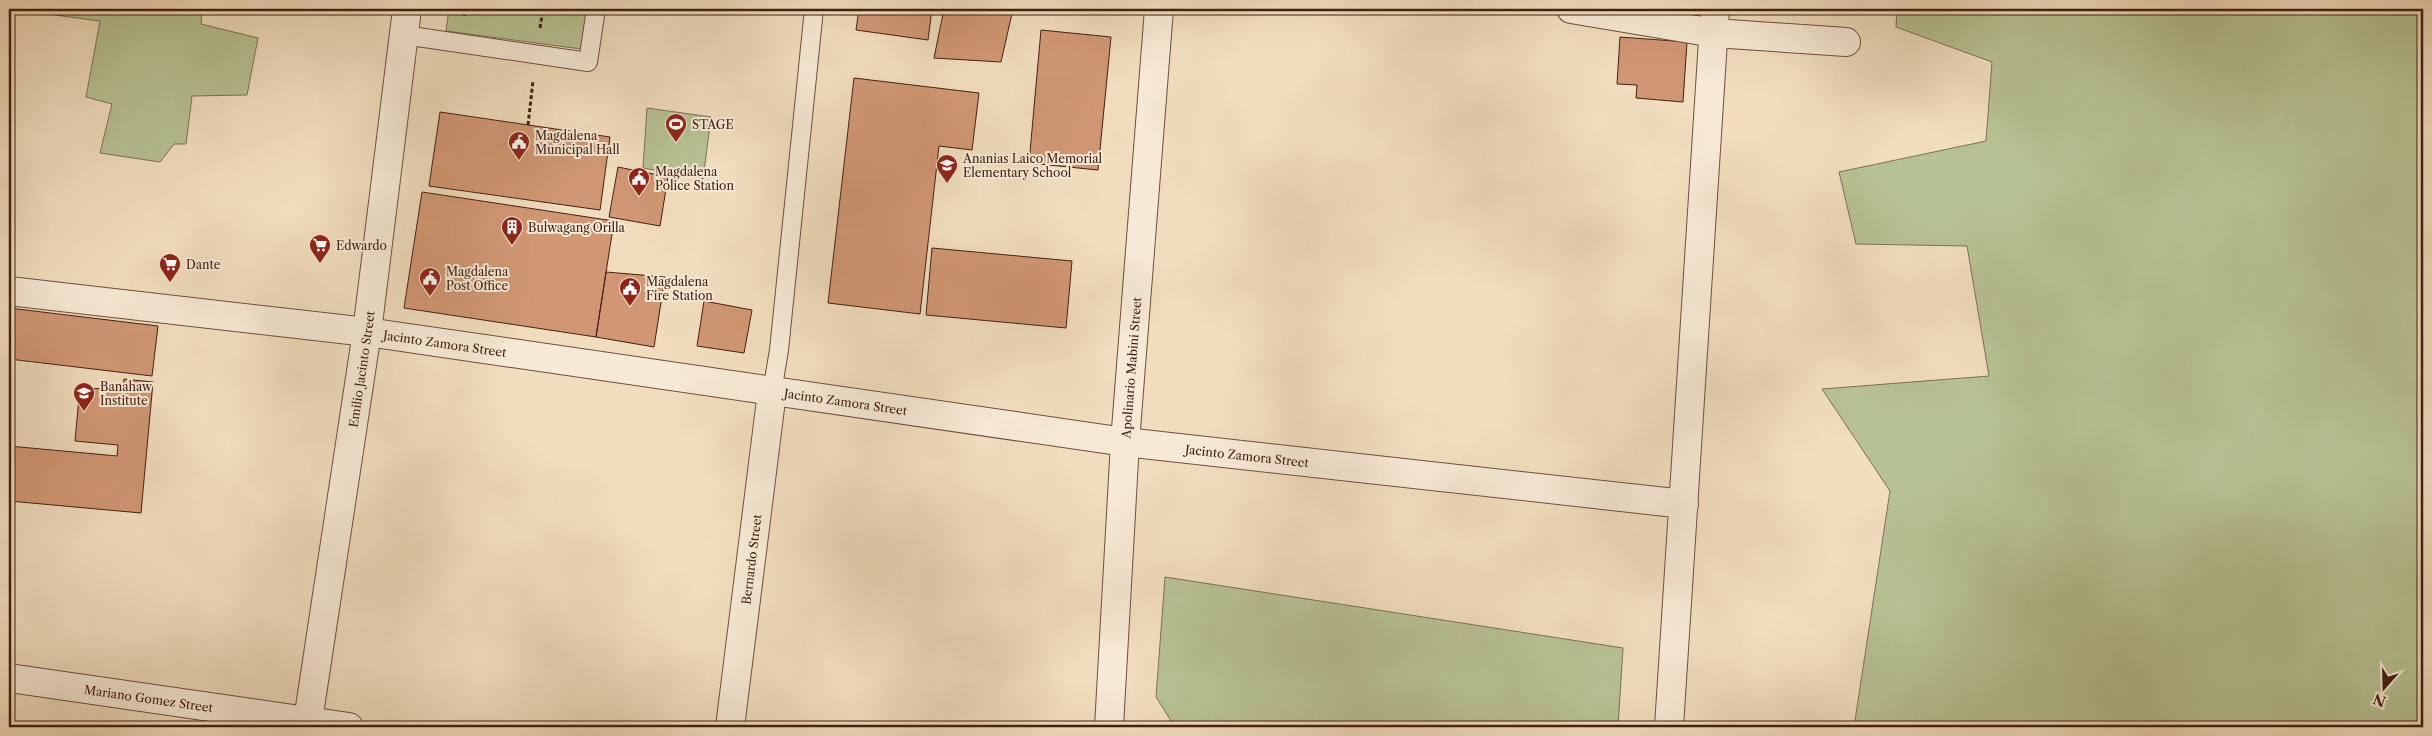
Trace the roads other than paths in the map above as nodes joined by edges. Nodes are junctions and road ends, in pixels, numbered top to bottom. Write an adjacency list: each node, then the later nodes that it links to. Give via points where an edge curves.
1 (596, 9): 6 (lane, via 588,62 536,55)
2 (814, 9): 10 (lane)
3 (1159, 9): 11 (street, Apolinario Mabini Street)
4 (1571, 9): 5 (street)
5 (1714, 21): 7 (street); 12 (street)
6 (405, 22): 9 (street, Emilio Jacinto Street)
7 (1846, 42)
8 (9, 291): 9 (street, Jacinto Zamora Street)
9 (367, 332): 10 (street, Jacinto Zamora Street); 14 (street, Emilio Jacinto Street)
10 (772, 392): 11 (street, Jacinto Zamora Street); 16 (street, Bernardo Street)
11 (1125, 442): 12 (street, Jacinto Zamora Street); 17 (street, Apolinario Mabini Street)
12 (1684, 504): 18 (street)
13 (9, 678): 14 (street, Mariano Gomez Street)
14 (308, 724): 15 (street, Mariano Gomez Street)
15 (349, 727)
16 (730, 727)
17 (1109, 727)
18 (1670, 727)

